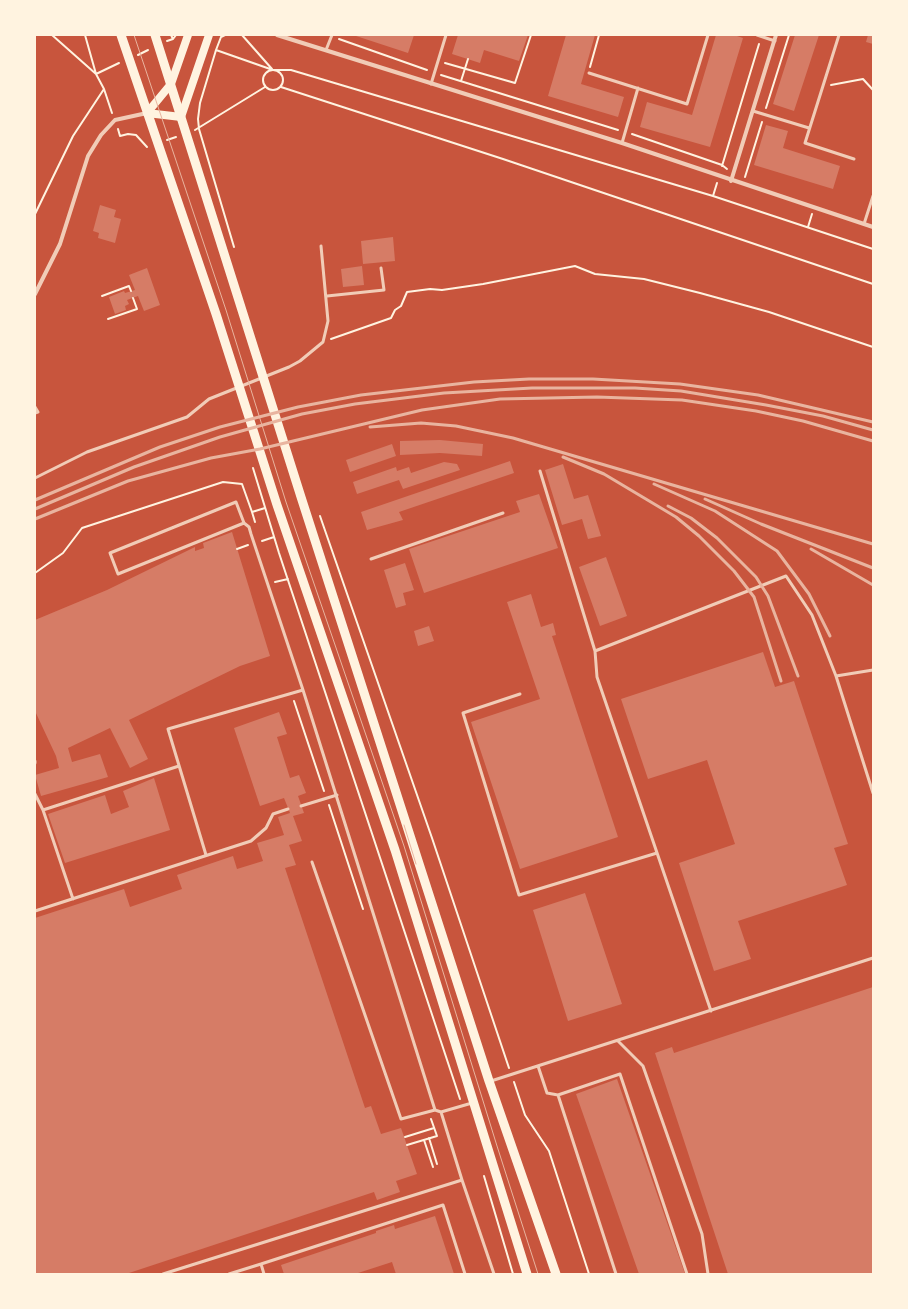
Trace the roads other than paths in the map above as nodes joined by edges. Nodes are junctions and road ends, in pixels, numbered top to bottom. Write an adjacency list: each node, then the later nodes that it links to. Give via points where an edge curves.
1 (121, 35): 19 (main road)
2 (154, 35): 15 (main road)
3 (188, 35): 15 (main road)
4 (209, 35): 20 (main road)
5 (277, 35): 13 (street)
6 (332, 35): 13 (lane)
7 (446, 35): 16 (lane)
8 (708, 35): 17 (lane, via 687,104)
9 (756, 35): 12 (lane)
10 (776, 35): 12 (street)
11 (839, 35): 21 (lane)
12 (774, 41): 18 (street)
13 (326, 50): 16 (street)
14 (589, 73): 17 (lane)
15 (171, 84): 19 (main road); 20 (main road)
16 (431, 84): 22 (street)
17 (638, 88): 22 (lane)
18 (753, 111): 21 (lane); 24 (street)
19 (147, 113): 20 (main road); 30 (street, via 115,120 100,135 88,156 60,244); 62 (main road, via 395,850)
20 (181, 117): 60 (main road)
21 (809, 128): 23 (lane, via 805,143)
22 (622, 143): 24 (street)
23 (854, 159)
24 (731, 181): 26 (street)
25 (873, 197): 26 (lane)
26 (864, 224): 27 (street)
27 (873, 227)
28 (321, 246): 31 (lane)
29 (381, 268): 31 (lane, via 384,290)
30 (35, 294)
31 (327, 296): 35 (lane, via 328,321 323,342 290,367 209,399 188,417 87,452)
32 (35, 407): 33 (lane, via 38,412)
33 (35, 413)
34 (540, 471): 39 (lane)
35 (35, 478)
36 (503, 513): 38 (lane)
37 (244, 523): 37 (lane, via 236,502 110,553 118,574); 42 (lane, via 251,534)
38 (371, 559)
39 (595, 651): 41 (lane, via 786,576 812,615); 51 (lane, via 597,677)
40 (873, 670): 41 (lane)
41 (836, 676): 45 (lane)
42 (303, 690): 44 (lane, via 168,729); 47 (lane)
43 (520, 694): 51 (lane, via 463,712 519,895)
44 (179, 766): 50 (lane); 52 (lane)
45 (873, 792)
46 (35, 794): 50 (lane)
47 (337, 795): 48 (lane); 63 (lane)
48 (301, 806)
49 (288, 809): 52 (lane, via 273,814 266,828 251,841)
50 (43, 810): 54 (lane)
51 (657, 853): 57 (lane)
52 (206, 855): 54 (lane)
53 (312, 862): 63 (lane, via 401,1119)
54 (73, 898): 55 (lane)
55 (35, 911)
56 (873, 958): 57 (lane)
57 (711, 1011): 58 (lane)
58 (618, 1041): 59 (lane); 76 (lane, via 643,1066 702,1234)
59 (538, 1066): 60 (lane); 61 (lane, via 547,1093)
60 (489, 1082): 73 (main road)
61 (558, 1095): 74 (lane); 75 (lane, via 620,1074)
62 (474, 1103): 64 (lane); 72 (main road)
63 (435, 1110): 64 (lane)
64 (441, 1112): 65 (lane)
65 (462, 1180): 67 (lane); 71 (lane)
66 (260, 1264): 68 (lane); 69 (lane); 70 (lane, via 443,1205)
67 (163, 1274)
68 (228, 1274)
69 (264, 1274)
70 (465, 1274)
71 (494, 1274)
72 (527, 1274)
73 (556, 1274)
74 (616, 1274)
75 (687, 1274)
76 (708, 1274)

